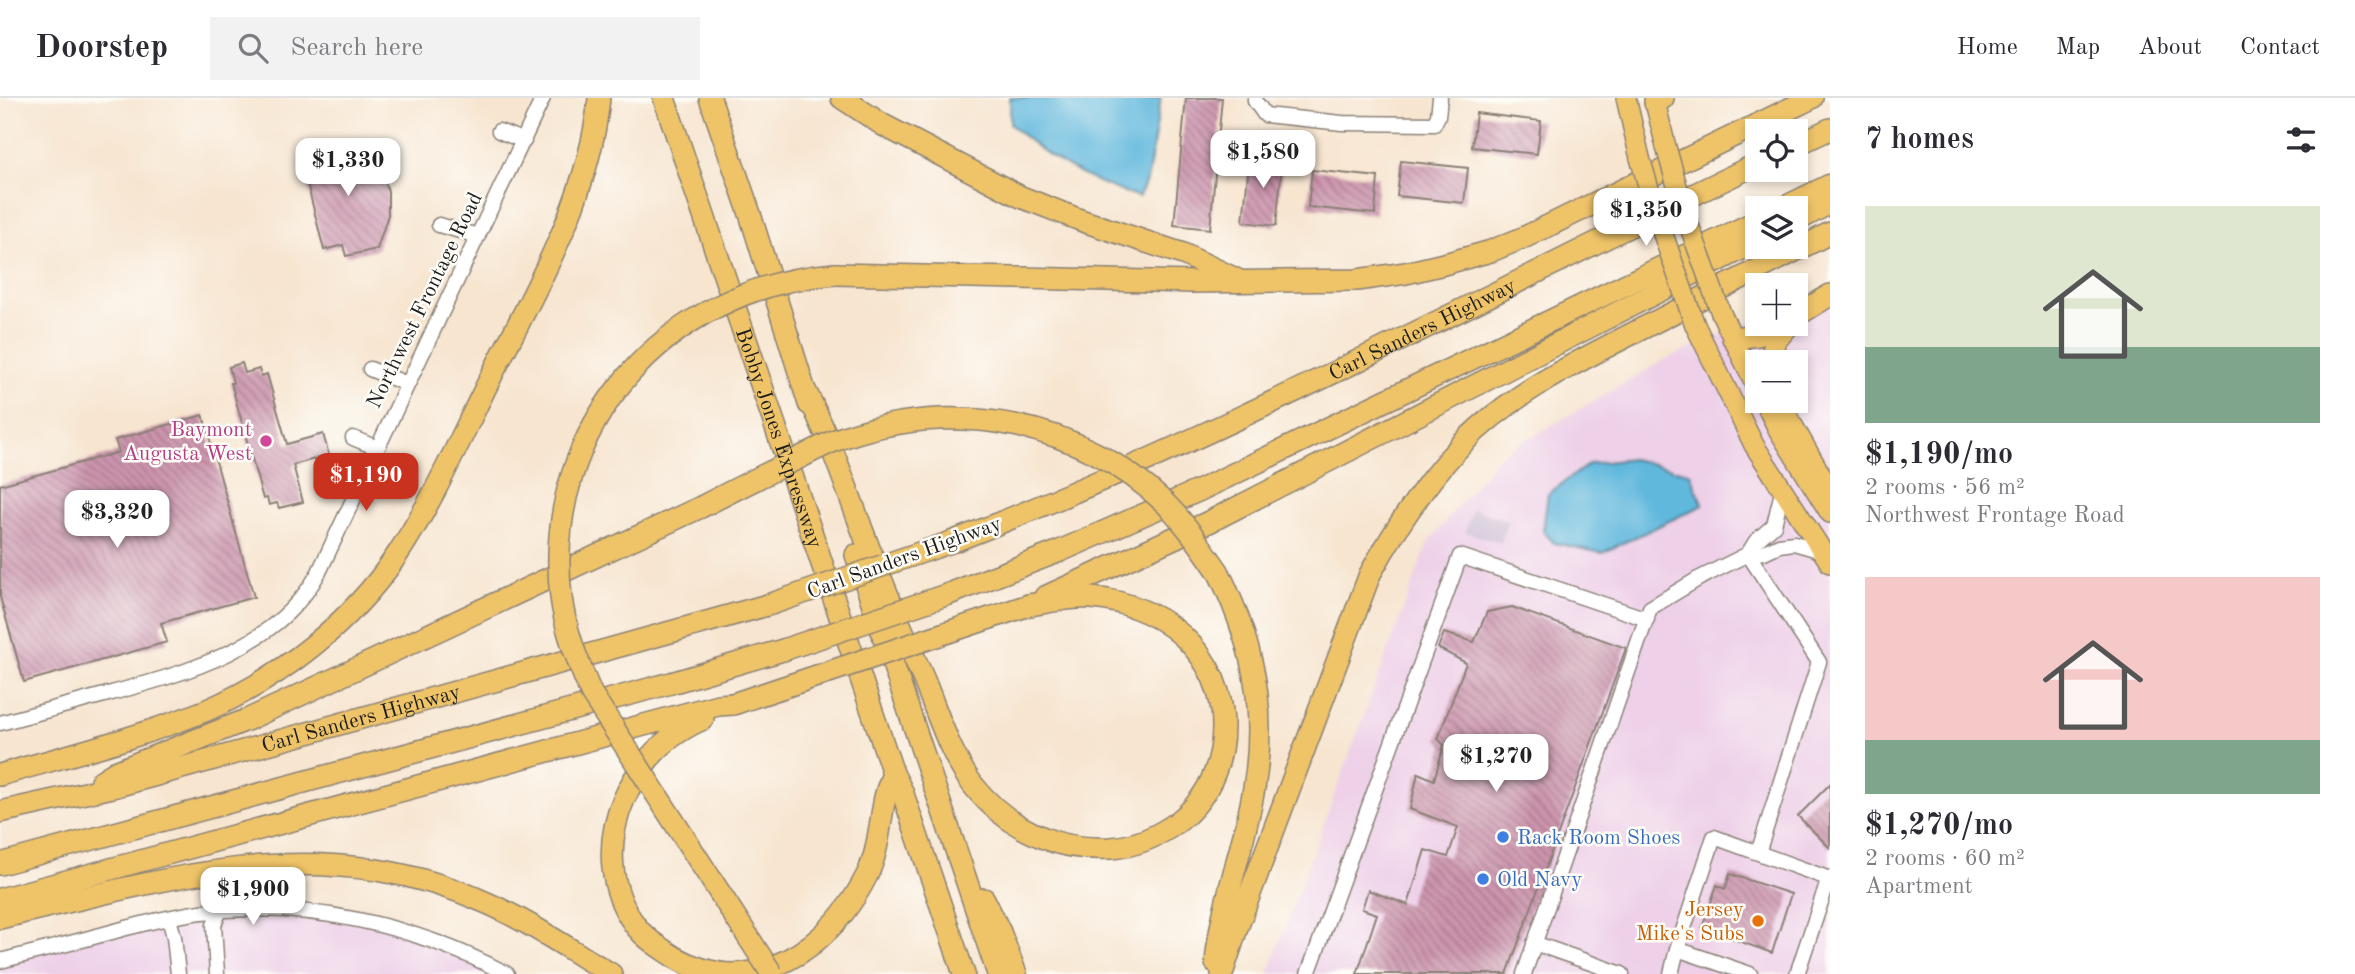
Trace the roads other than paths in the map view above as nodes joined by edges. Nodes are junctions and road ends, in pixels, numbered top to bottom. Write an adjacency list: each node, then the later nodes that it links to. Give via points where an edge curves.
1 (543, 98): 15 (street, Northwest Frontage Road)
2 (599, 98): 51 (highway, via 575,201 523,315 425,509 396,557 361,599 293,660 209,709)
3 (664, 98): 50 (highway, Bobby Jones Expressway)
4 (710, 98): 35 (highway, Bobby Jones Expressway)
5 (842, 98): 26 (highway, via 883,125 1021,197 1183,254)
6 (1255, 98): 7 (street, via 1265,115 1342,123 1434,124)
7 (1440, 98)
8 (1626, 98): 11 (main road)
9 (1812, 98): 26 (highway, via 1491,251 1406,273 1357,280)
10 (1658, 100): 11 (main road); 31 (main road, bridge, via 1685,214)
11 (1631, 122): 29 (main road, bridge, via 1658,220)
12 (1830, 129): 14 (highway)
13 (499, 131): 15 (street)
14 (1808, 139)
15 (524, 141): 24 (street, Northwest Frontage Road)
16 (1745, 170): 52 (highway, Carl Sanders Highway, bridge, via 1244,417 954,541 771,604)
17 (1830, 185): 18 (highway)
18 (1808, 196)
19 (1830, 203): 20 (highway)
20 (1808, 215)
21 (439, 225): 24 (street)
22 (1745, 227): 56 (highway, bridge, via 1200,490 949,594 783,650)
23 (1830, 233): 74 (highway, via 1547,379 1494,416 1429,481 1370,574)
24 (478, 236): 34 (street, Northwest Frontage Road)
25 (1745, 247): 45 (highway, via 1211,521)
26 (1243, 282): 69 (highway, bridge, via 835,274 790,279 743,293 698,315 625,377 598,418 573,475 561,524 561,598 591,693)
27 (1830, 295): 28 (highway)
28 (1808, 309)
29 (1697, 328): 31 (main road); 40 (main road, via 1754,445)
30 (1750, 336): 31 (highway)
31 (1733, 338): 32 (main road)
32 (1745, 363)
33 (370, 369): 34 (street)
34 (407, 384): 39 (street, Northwest Frontage Road)
35 (806, 392): 45 (highway, via 951,745 984,798 1027,830 1061,844 1119,847 1168,829 1201,800 1220,755 1223,711 1206,663 1166,622 1130,605 1089,598); 54 (highway, Bobby Jones Expressway, via 815,432)
36 (1770, 413): 42 (main road)
37 (1785, 413): 41 (highway)
38 (353, 438): 39 (street)
39 (377, 448): 49 (street, Northwest Frontage Road, via 312,584 278,623 189,671)
40 (1783, 492): 43 (street, via 1774,525); 44 (main road)
41 (1830, 493)
42 (1830, 513)
43 (1748, 554): 44 (street, via 1794,543); 46 (street, via 1650,608); 47 (street)
44 (1826, 557)
45 (1030, 605): 48 (highway, bridge)
46 (1647, 619): 62 (street); 75 (street, via 1460,556)
47 (1825, 667): 55 (street)
48 (733, 704): 50 (highway, via 685,727 650,755 630,785 613,832 612,869 635,926 664,951 693,966 730,974 749,972 786,961 825,933 866,875); 58 (highway)
49 (0, 723)
50 (893, 773): 70 (highway, Bobby Jones Expressway)
51 (0, 775)
52 (87, 791): 53 (highway, Carl Sanders Highway); 73 (highway, bridge, via 115,772 248,719 843,438 904,421 1000,421 1080,446 1130,475 1195,537 1235,606 1257,685 1260,735 1255,787 1219,933)
53 (0, 812)
54 (946, 822): 71 (highway, Bobby Jones Expressway); 72 (highway)
55 (1758, 853): 57 (street); 63 (street, via 1714,837)
56 (0, 863)
57 (1830, 878): 80 (street)
58 (0, 899)
59 (220, 910): 61 (street); 66 (street, via 214,925); 67 (street, via 355,919 438,943)
60 (0, 918): 68 (highway, via 232,867 293,863 356,867 429,881 487,903)
61 (169, 918): 64 (street); 65 (street)
62 (1534, 943): 76 (street); 77 (street)
63 (1677, 949): 78 (street); 79 (street)
64 (0, 961)
65 (178, 974)
66 (217, 974)
67 (507, 974)
68 (611, 974)
69 (772, 974)
70 (963, 974)
71 (998, 974)
72 (1016, 974)
73 (1215, 974)
74 (1222, 974)
75 (1308, 974)
76 (1524, 974)
77 (1622, 974)
78 (1671, 974)
79 (1750, 974)
80 (1797, 974)

